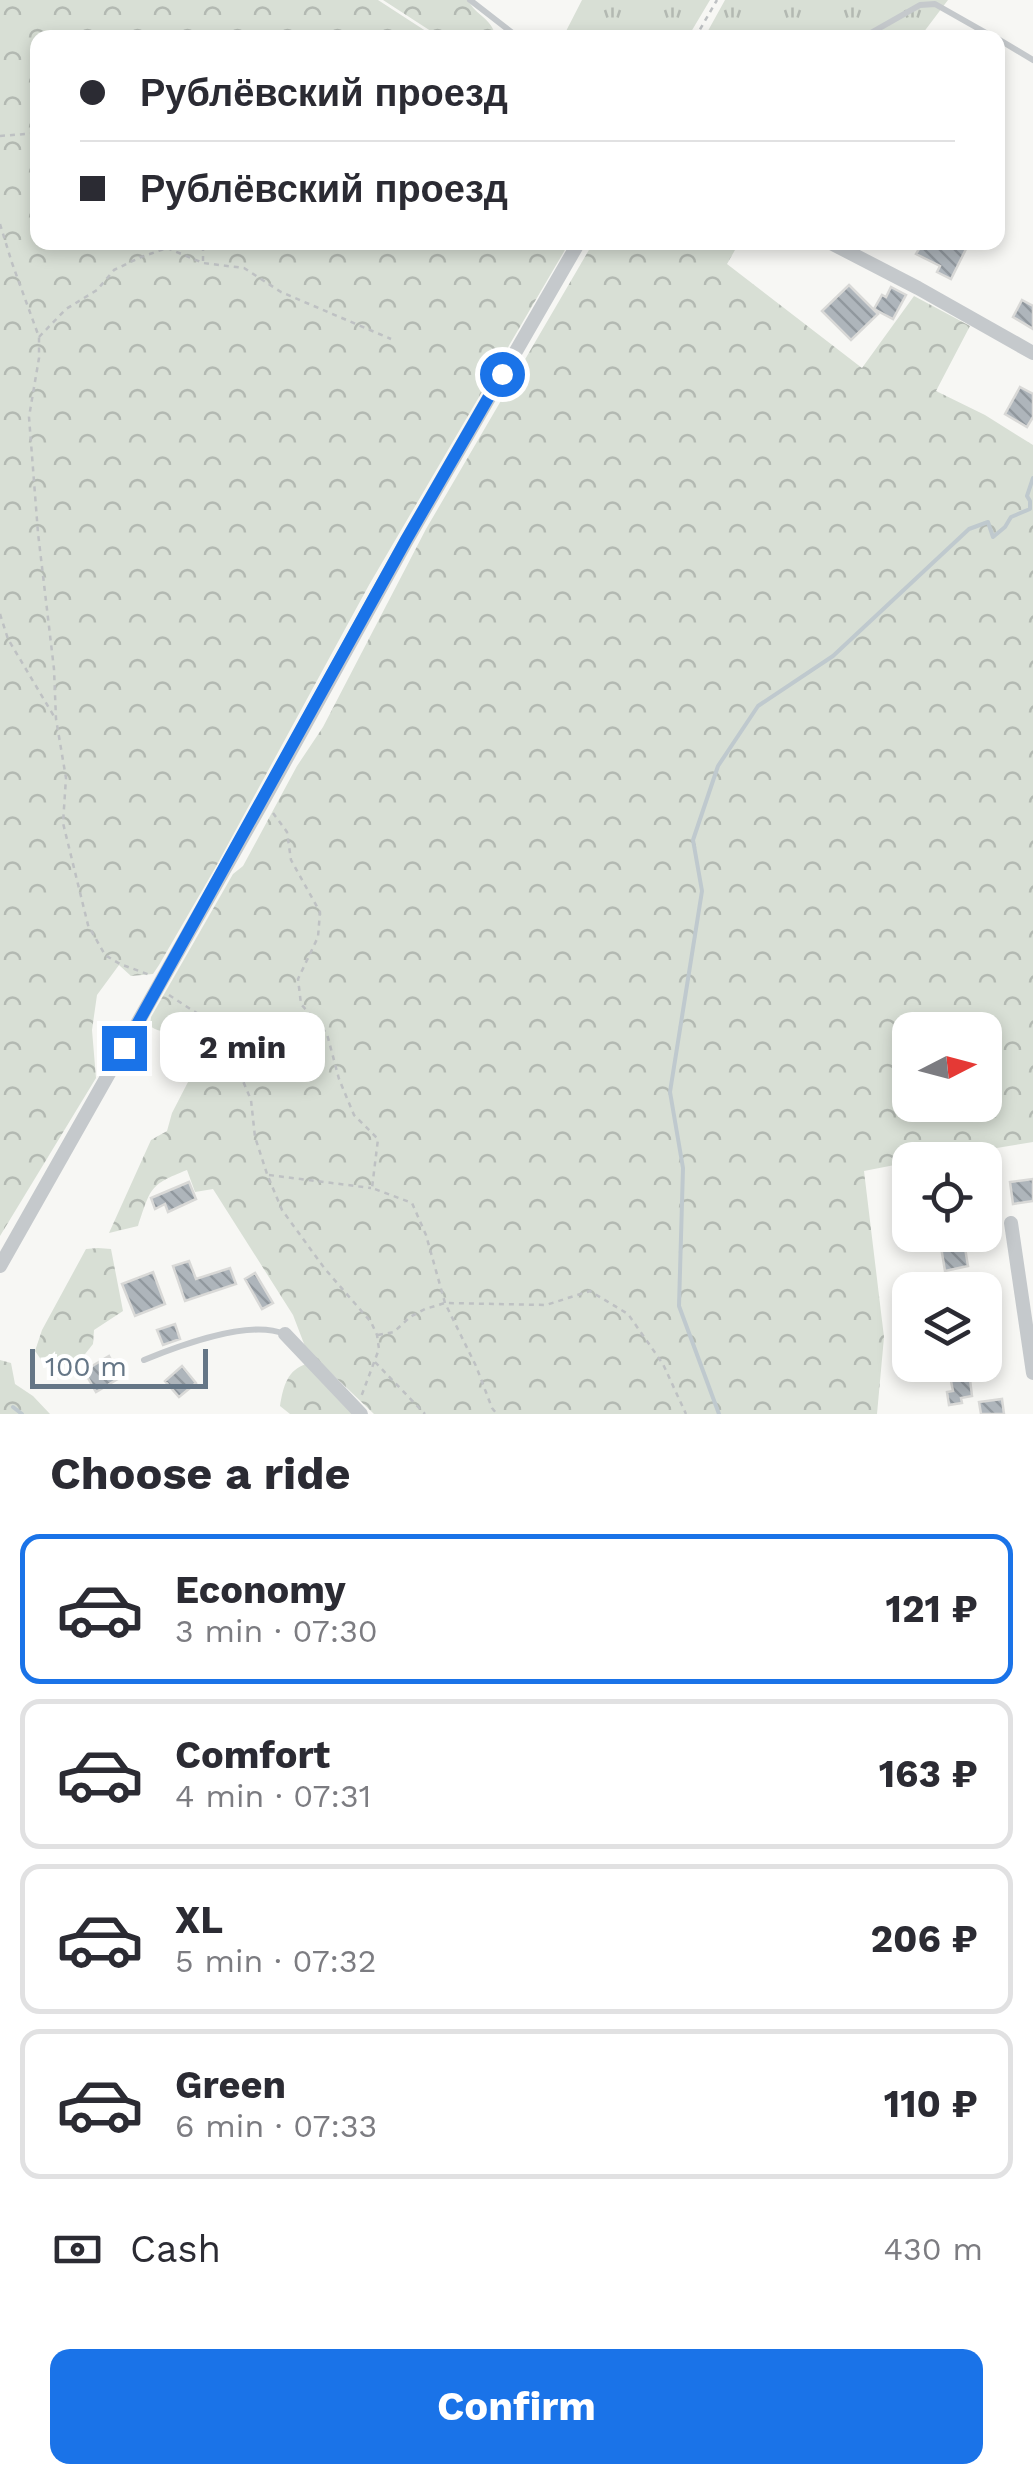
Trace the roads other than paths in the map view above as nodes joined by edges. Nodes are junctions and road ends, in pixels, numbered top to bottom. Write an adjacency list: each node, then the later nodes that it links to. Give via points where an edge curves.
1 (470, 0): 2 (lane)
2 (509, 30)
3 (876, 30): 4 (lane, via 920,5 935,4)
4 (982, 30)
5 (1005, 43): 6 (lane)
6 (1033, 60)
7 (574, 250): 11 (street)
8 (844, 250): 9 (street)
9 (1033, 353)
10 (1011, 1223): 14 (street)
11 (0, 1266)
12 (285, 1334): 13 (lane, via 261,1328); 15 (street)
13 (144, 1360)
14 (1033, 1373)
15 (360, 1413)

